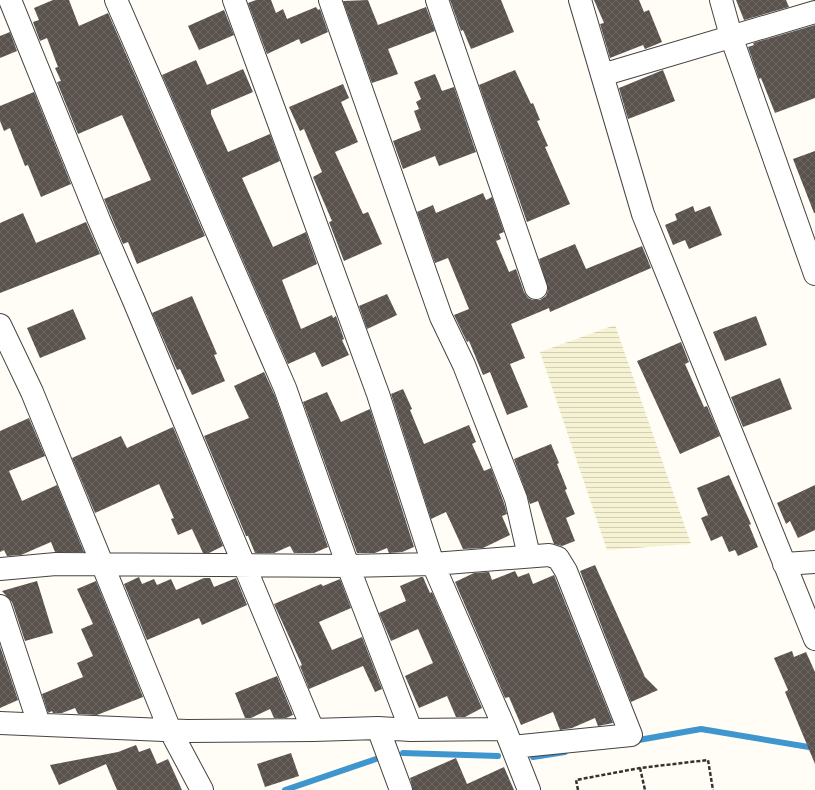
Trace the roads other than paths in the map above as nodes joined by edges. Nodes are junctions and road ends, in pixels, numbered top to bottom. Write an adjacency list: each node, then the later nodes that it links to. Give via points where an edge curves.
1 (10, 0): 19 (street)
2 (116, 0): 20 (street, via 285,388)
3 (234, 0): 16 (street, via 378,394)
4 (330, 0): 14 (street, via 441,317 470,379 516,499)
5 (437, 0): 12 (street)
6 (580, 0): 10 (street)
7 (720, 0): 9 (street)
8 (815, 12): 9 (street)
9 (731, 36): 10 (street); 11 (street)
10 (602, 75): 17 (street, via 643,214)
11 (815, 274)
12 (536, 288)
13 (0, 325): 18 (street, via 32,392)
14 (529, 556): 16 (street); 30 (street, via 549,555 558,558 566,572 631,735)
15 (815, 562): 17 (street)
16 (433, 564): 20 (street); 30 (street)
17 (784, 564): 23 (street)
18 (103, 565): 19 (street); 21 (street, via 56,564); 27 (street)
19 (244, 566): 20 (street); 28 (street)
20 (348, 566): 29 (street)
21 (0, 569)
22 (0, 606): 25 (street)
23 (815, 640)
24 (0, 723): 25 (street)
25 (38, 724): 27 (street)
26 (378, 728): 28 (street); 29 (street); 32 (street)
27 (170, 730): 28 (street); 31 (street)
28 (313, 730)
29 (411, 730): 30 (street)
30 (509, 738): 33 (street)
31 (202, 790)
32 (401, 790)
33 (529, 790)

